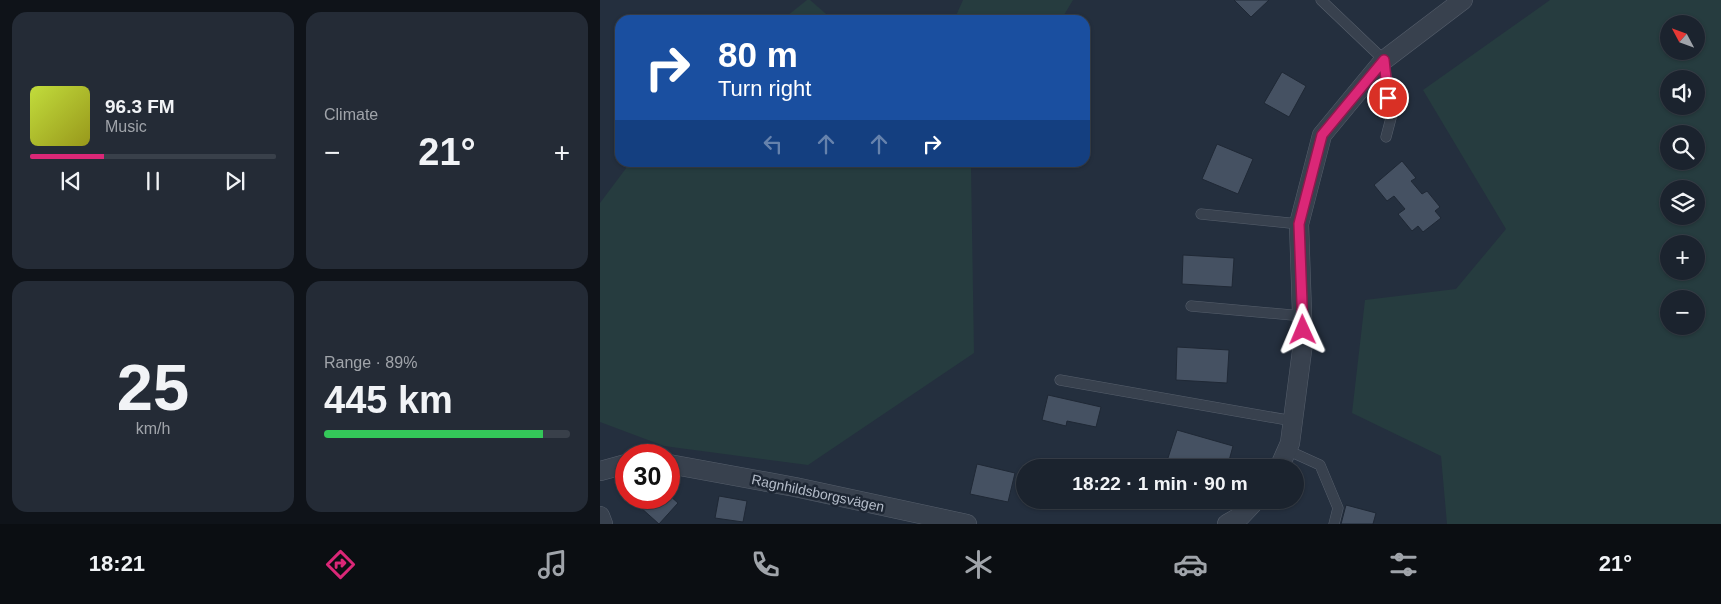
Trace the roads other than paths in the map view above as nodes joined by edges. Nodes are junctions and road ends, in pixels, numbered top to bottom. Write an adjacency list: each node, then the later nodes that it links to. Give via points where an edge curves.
1 (1321, 0): 3 (lane)
2 (1463, 0): 3 (street)
3 (1384, 60): 4 (lane, via 1391,118); 6 (street, via 1322,135)
4 (1386, 137)
5 (1202, 214): 6 (lane)
6 (1299, 224): 8 (street)
7 (1192, 306): 8 (lane)
8 (1302, 316): 10 (street, via 1303,343)
9 (1060, 380): 10 (lane)
10 (1293, 420): 11 (street)
11 (1287, 450): 12 (street); 21 (lane, via 1320,465 1338,508)
12 (1283, 459)
13 (680, 466): 19 (street, Ragnhildsborgsvägen)
14 (615, 467): 15 (street)
15 (600, 471)
16 (1248, 509): 20 (street)
17 (600, 516): 18 (street)
18 (603, 524)
19 (967, 524)
20 (1227, 524)
21 (1334, 524)

